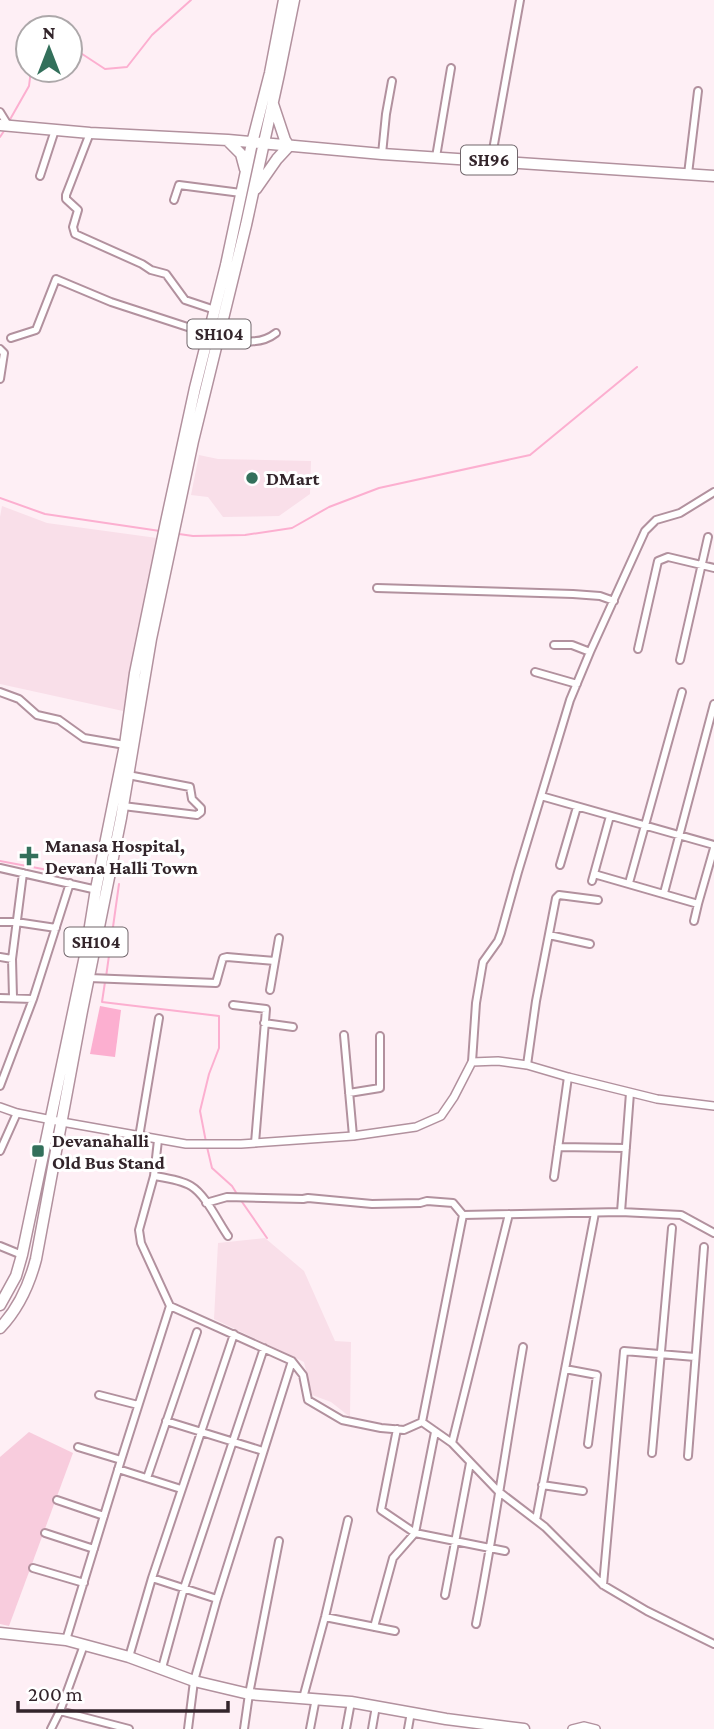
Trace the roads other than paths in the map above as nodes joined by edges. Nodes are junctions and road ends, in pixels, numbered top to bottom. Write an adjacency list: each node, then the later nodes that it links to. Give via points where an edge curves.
1 (284, 0): 13 (main road, SH104)
2 (294, 0): 7 (main road, SH104)
3 (520, 0): 18 (street)
4 (452, 68): 17 (street)
5 (392, 81): 16 (street)
6 (698, 91): 20 (street)
7 (273, 103): 14 (main road, SH104); 15 (main road)
8 (0, 112): 9 (street)
9 (5, 126): 10 (main road, SH96)
10 (55, 130): 11 (main road, SH96); 21 (street)
11 (89, 133): 12 (main road, SH96); 26 (street, via 65,197 78,210 75,234 166,274 185,300)
12 (228, 141): 13 (main road, SH96); 19 (main road, via 241,154)
13 (252, 143): 14 (main road, SH96); 19 (main road, SH104)
14 (264, 144): 15 (main road, SH96); 24 (main road, SH104)
15 (289, 146): 16 (main road, SH96); 24 (main road)
16 (382, 154): 17 (main road, SH96)
17 (436, 157): 18 (main road, SH96)
18 (491, 161): 20 (main road, SH96)
19 (246, 172): 23 (main road, SH104)
20 (688, 174): 22 (main road, SH96)
21 (40, 176)
22 (714, 176)
23 (241, 193): 25 (street, via 179,185); 26 (main road, SH104)
24 (253, 193): 28 (main road, SH104)
25 (174, 200)
26 (215, 310): 28 (main road, SH104)
27 (276, 333): 28 (street, via 259,341)
28 (214, 335): 29 (street, via 56,279 36,330); 34 (main road, SH104)
29 (11, 338)
30 (0, 349): 31 (street, via 4,351)
31 (0, 379)
32 (714, 492): 38 (street, via 680,513 656,520 645,531)
33 (708, 537): 35 (street)
34 (166, 546): 48 (main road, SH104, via 135,673); 49 (main road, SH104)
35 (701, 565): 36 (street); 40 (street, via 668,557 658,561); 42 (street)
36 (714, 568)
37 (377, 588): 38 (street, via 573,594)
38 (614, 601): 41 (street)
39 (554, 645): 41 (street)
40 (638, 649)
41 (590, 652): 44 (street)
42 (680, 660)
43 (535, 672): 44 (street)
44 (577, 684): 50 (street)
45 (0, 692): 48 (street, via 19,699 37,715 59,720 84,738)
46 (682, 692): 54 (street)
47 (714, 704): 55 (street)
48 (125, 745): 62 (main road, SH104)
49 (128, 775): 51 (main road, SH104); 51 (street, via 190,787 201,812)
50 (541, 796): 52 (street); 87 (street, via 501,933 483,962)
51 (123, 806): 62 (main road, SH104)
52 (577, 807): 53 (street); 57 (street)
53 (610, 816): 54 (street); 61 (street, via 593,877)
54 (645, 826): 55 (street); 61 (street)
55 (681, 836): 56 (street); 63 (street)
56 (714, 846): 65 (street)
57 (560, 865)
58 (0, 868): 59 (street)
59 (23, 873): 60 (street); 68 (street)
60 (70, 883): 62 (street); 69 (street)
61 (629, 883): 63 (street)
62 (101, 891): 76 (main road, SH104); 96 (main road, SH104)
63 (664, 893): 65 (street)
64 (598, 900): 70 (street, via 557,895)
65 (698, 904): 66 (street)
66 (694, 921)
67 (0, 922): 68 (street)
68 (16, 922): 69 (street); 74 (street)
69 (56, 928): 80 (street)
70 (549, 935): 72 (street); 88 (street)
71 (279, 938): 75 (street)
72 (590, 944)
73 (0, 957): 74 (street)
74 (12, 959): 78 (street)
75 (275, 961): 76 (street, via 223,958 216,982); 77 (street)
76 (89, 978): 97 (main road, SH104)
77 (270, 990)
78 (13, 997): 79 (street); 80 (street)
79 (0, 998)
80 (33, 999): 90 (street)
81 (233, 1005): 83 (street, via 266,1009)
82 (159, 1018): 99 (street)
83 (264, 1023): 84 (street); 101 (street)
84 (293, 1027)
85 (344, 1035): 91 (street)
86 (380, 1036): 91 (street, via 380,1088)
87 (472, 1062): 88 (street); 98 (street, via 441,1116 416,1127)
88 (527, 1065): 89 (street)
89 (568, 1077): 92 (street); 102 (street)
90 (0, 1086)
91 (349, 1093): 98 (street)
92 (630, 1093): 93 (street); 103 (street)
93 (714, 1106)
94 (0, 1107): 95 (street)
95 (17, 1113): 96 (street); 104 (street)
96 (51, 1119): 97 (street); 117 (main road, SH104)
97 (62, 1122): 99 (street); 120 (main road, SH104, via 31,1278)
98 (353, 1136): 101 (street)
99 (139, 1137): 100 (street)
100 (158, 1140): 101 (street); 105 (street)
101 (255, 1143)
102 (558, 1147): 103 (street); 106 (street)
103 (626, 1148): 108 (street)
104 (0, 1151)
105 (154, 1176): 107 (street, via 191,1186); 119 (street, via 139,1230)
106 (554, 1177)
107 (206, 1203): 111 (street, via 227,1197 372,1204 427,1200 453,1203); 114 (street)
108 (621, 1212): 109 (street); 113 (street, via 681,1215)
109 (595, 1213): 110 (street); 128 (street)
110 (509, 1214): 111 (street); 137 (street)
111 (463, 1215): 132 (street)
112 (671, 1228): 125 (street)
113 (714, 1233)
114 (228, 1236)
115 (0, 1246): 117 (street)
116 (704, 1247): 126 (street)
117 (22, 1255): 118 (main road, SH104)
118 (0, 1305)
119 (170, 1306): 122 (street); 130 (street)
120 (0, 1328)
121 (197, 1332): 131 (street)
122 (234, 1334): 124 (street); 134 (street)
123 (523, 1347): 149 (street)
124 (264, 1348): 127 (street); 136 (street)
125 (661, 1354): 126 (street); 141 (street); 165 (street, via 624,1351)
126 (695, 1357): 142 (street)
127 (292, 1361): 133 (street, via 303,1375 308,1400 342,1420); 140 (street)
128 (565, 1369): 138 (street, via 597,1375); 147 (street)
129 (99, 1395): 130 (street)
130 (138, 1405): 143 (street)
131 (166, 1422): 134 (street); 146 (street)
132 (422, 1422): 133 (street); 135 (street)
133 (397, 1429): 155 (street, via 381,1510)
134 (200, 1432): 136 (street); 148 (street)
135 (435, 1432): 137 (street); 155 (street)
136 (232, 1442): 140 (street); 166 (street)
137 (452, 1443): 144 (street)
138 (588, 1444)
139 (78, 1447): 143 (street)
140 (264, 1451): 168 (street)
141 (652, 1453)
142 (688, 1457)
143 (121, 1460): 145 (street)
144 (470, 1463): 149 (street); 158 (street)
145 (118, 1469): 146 (street); 152 (street)
146 (147, 1478): 148 (street)
147 (542, 1485): 150 (street); 154 (street)
148 (181, 1489): 163 (street)
149 (498, 1491): 154 (street); 159 (street)
150 (583, 1491)
151 (57, 1500): 152 (street)
152 (104, 1516): 160 (street)
153 (348, 1520): 169 (street)
154 (536, 1520): 165 (street)
155 (415, 1533): 158 (street); 171 (street, via 393,1558)
156 (45, 1534): 160 (street)
157 (279, 1541): 180 (street)
158 (456, 1541): 159 (street); 167 (street)
159 (491, 1548): 161 (street); 170 (street)
160 (94, 1549): 164 (street)
161 (505, 1551)
162 (33, 1568): 164 (street)
163 (152, 1578): 166 (street); 177 (street)
164 (84, 1583): 174 (street)
165 (603, 1585): 175 (street)
166 (184, 1588): 168 (street); 178 (street)
167 (445, 1595)
168 (217, 1600): 179 (street)
169 (325, 1617): 171 (street); 181 (street)
170 (476, 1624)
171 (374, 1627): 172 (street)
172 (395, 1631)
173 (0, 1633): 174 (main road)
174 (66, 1640): 176 (main road)
175 (714, 1644)
176 (84, 1645): 177 (main road); 185 (street)
177 (129, 1657): 178 (main road)
178 (162, 1668): 179 (main road)
179 (194, 1681): 180 (main road); 190 (street)
180 (249, 1694): 181 (main road); 191 (street)
181 (303, 1698): 182 (main road)
182 (316, 1698): 183 (main road); 192 (street)
183 (351, 1702): 184 (main road); 193 (street)
184 (376, 1706): 186 (main road); 194 (street)
185 (60, 1711): 188 (street); 189 (street)
186 (411, 1713): 187 (main road); 195 (street)
187 (445, 1724): 196 (main road)
188 (51, 1729)
189 (129, 1729)
190 (188, 1729)
191 (244, 1729)
192 (310, 1729)
193 (346, 1729)
194 (372, 1729)
195 (408, 1729)
196 (524, 1729)
197 (572, 1729): 198 (street)
198 (596, 1729)

